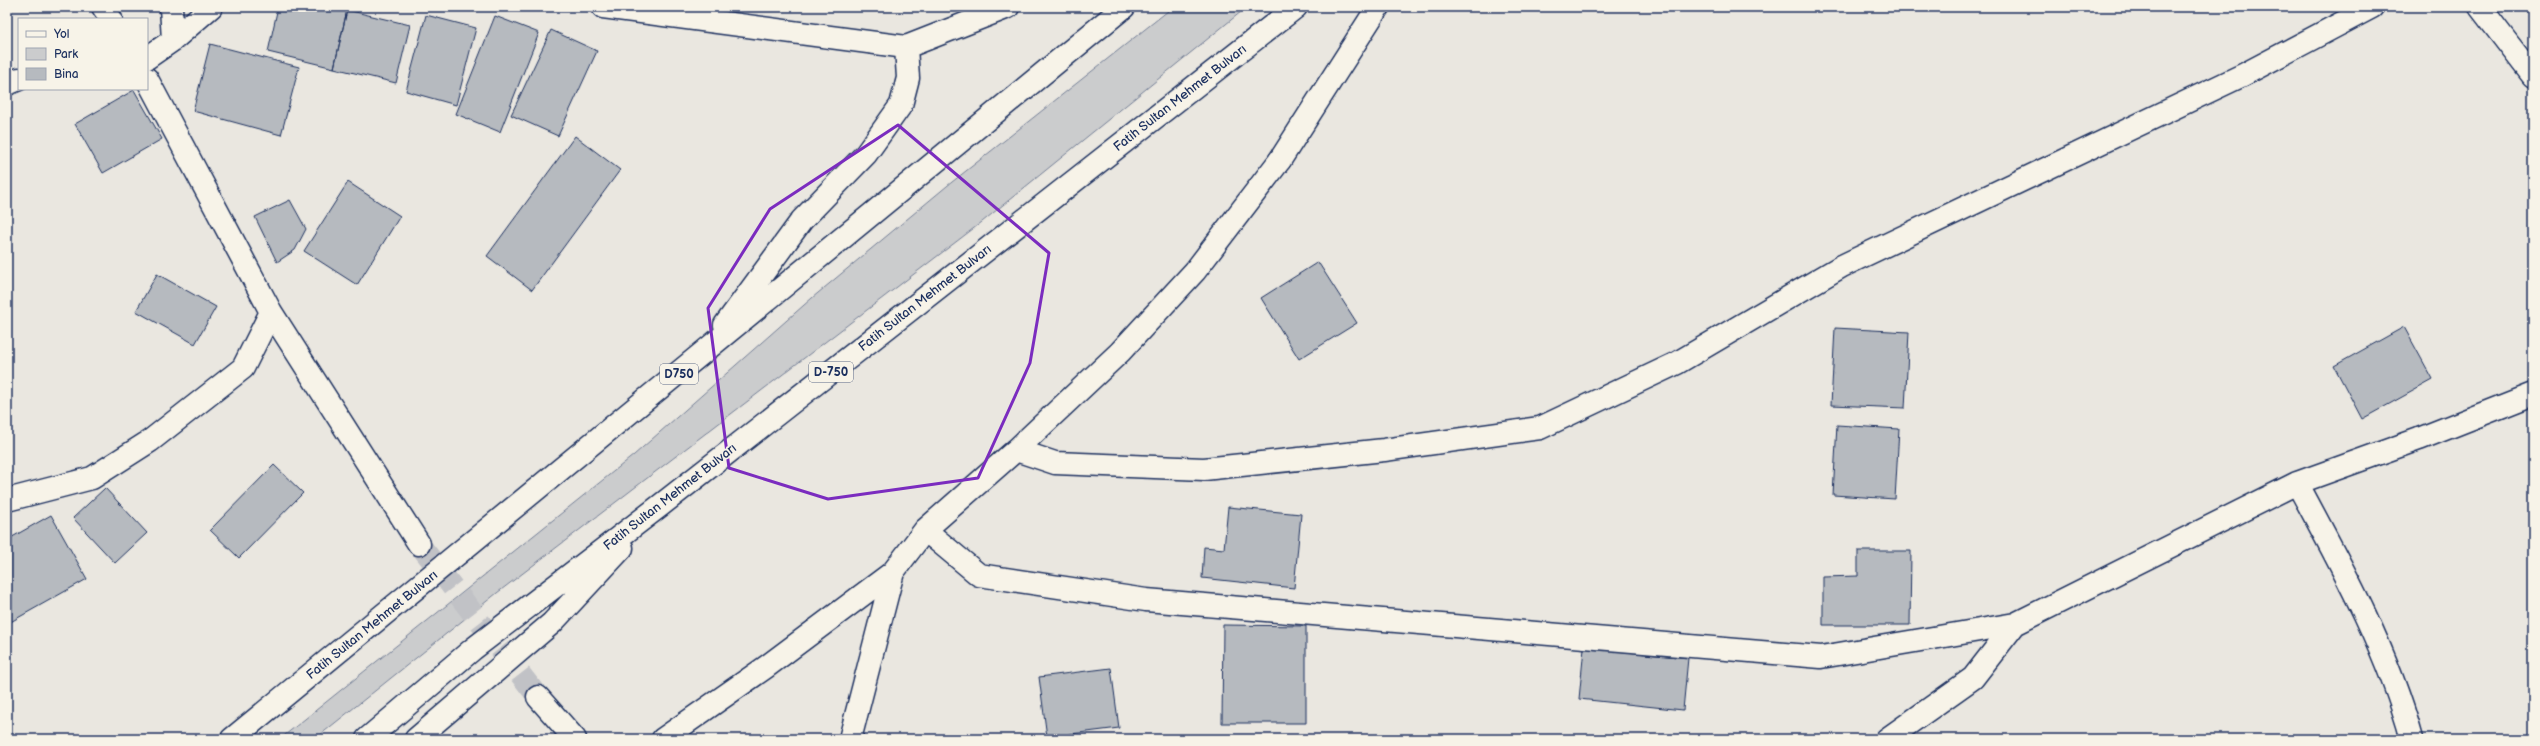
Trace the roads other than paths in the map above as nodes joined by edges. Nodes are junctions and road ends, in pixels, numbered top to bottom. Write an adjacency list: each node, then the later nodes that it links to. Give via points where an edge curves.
1 (103, 7): 11 (main road)
2 (171, 7): 12 (main road)
3 (211, 7): 12 (main road)
4 (604, 7): 13 (main road)
5 (1124, 7): 20 (main road, Fatih Sultan Mehmet Bulvarı / D750)
6 (1296, 7): 25 (main road, Fatih Sultan Mehmet Bulvarı / D-750)
7 (1378, 7): 22 (main road, via 1280,160 1195,270 1120,352)
8 (2372, 7): 22 (main road, via 2243,75 1842,266 1677,363 1540,428 1384,450 1204,469 1055,463)
9 (2480, 7): 15 (main road)
10 (1006, 8): 13 (main road)
11 (110, 18)
12 (173, 40): 14 (main road)
13 (906, 47): 20 (main road, via 908,78 900,105 883,132 866,154 802,220)
14 (148, 57)
15 (2533, 76)
16 (18, 79): 18 (main road)
17 (148, 82): 19 (main road)
18 (7, 84)
19 (271, 312): 24 (main road, via 243,368 150,441 92,478); 27 (main road)
20 (706, 351): 31 (main road, Fatih Sultan Mehmet Bulvarı / D750)
21 (2533, 394): 23 (main road, via 2419,440)
22 (1016, 450): 26 (main road)
23 (2297, 483): 29 (main road); 38 (main road, via 2359,601 2404,711)
24 (7, 500)
25 (661, 505): 32 (main road, Fatih Sultan Mehmet Bulvarı / D-750, via 473,649); 33 (main road, via 552,623)
26 (925, 530): 28 (main road); 29 (main road, via 979,575 1154,600 1821,658)
27 (419, 544)
28 (893, 572): 35 (main road, via 766,667); 36 (main road)
29 (2015, 624): 37 (main road, via 1973,678)
30 (538, 697): 34 (main road)
31 (232, 739)
32 (367, 739)
33 (416, 739)
34 (575, 739)
35 (663, 739)
36 (850, 739)
37 (1886, 739)
38 (2412, 739)

